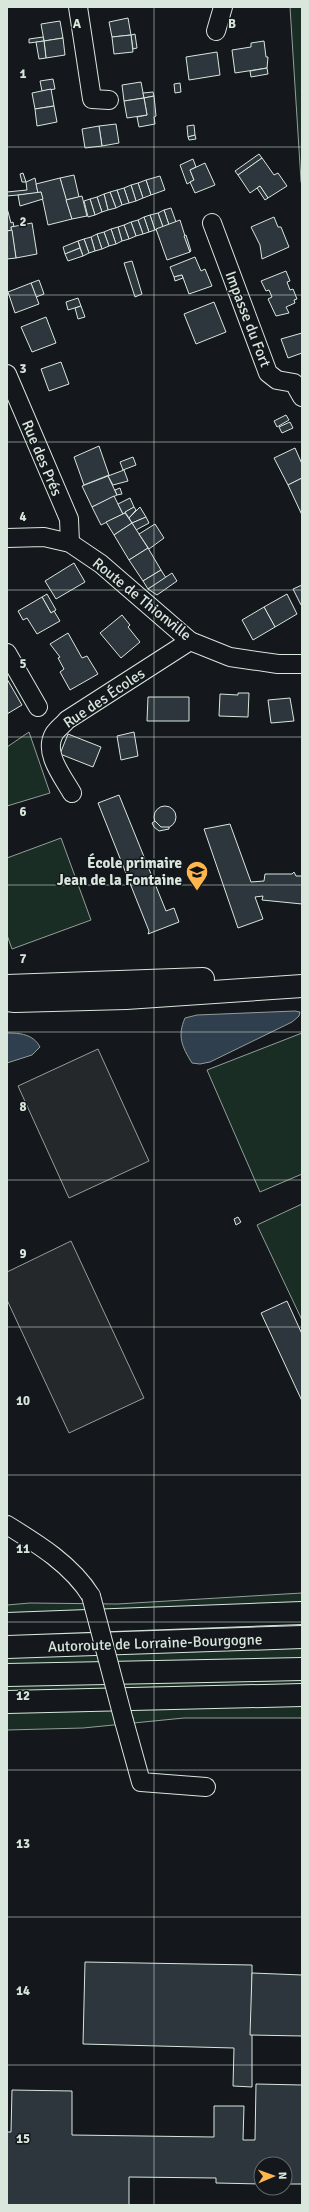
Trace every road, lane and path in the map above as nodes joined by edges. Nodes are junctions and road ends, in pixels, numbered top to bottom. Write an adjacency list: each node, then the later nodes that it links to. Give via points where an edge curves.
1 (78, 7): 4 (street, via 92,99)
2 (223, 7): 3 (street)
3 (216, 32)
4 (109, 100)
5 (212, 223): 7 (street, Impasse du Fort, via 268,373 277,380 294,383)
6 (7, 374): 9 (street, Rue des Prés, via 69,519)
7 (302, 397)
8 (7, 538): 9 (street, Route de Thionville, via 44,537)
9 (70, 543): 10 (street, Route de Thionville, via 101,564)
10 (190, 641): 12 (street, Route de Thionville, via 230,657 278,664); 14 (street, Rue des Écoles, via 67,720 53,735 50,750)
11 (7, 652): 13 (street)
12 (302, 664)
13 (38, 707)
14 (72, 793)
15 (144, 980): 16 (main road); 17 (main road, via 223,979); 18 (main road, via 130,987)
16 (7, 986)
17 (293, 986): 18 (main road)
18 (126, 998): 19 (main road, via 15,1002)
19 (7, 1000)
20 (7, 1525): 29 (street, bridge, via 64,1564 91,1596 141,1782)
21 (301, 1613): 22 (main road)
22 (7, 1624)
23 (302, 1637): 24 (main road, Autoroute de Lorraine-Bourgogne)
24 (7, 1647)
25 (302, 1669): 26 (main road, Autoroute de Lorraine-Bourgogne)
26 (7, 1676)
27 (302, 1694): 28 (main road)
28 (7, 1702)
29 (206, 1787)

